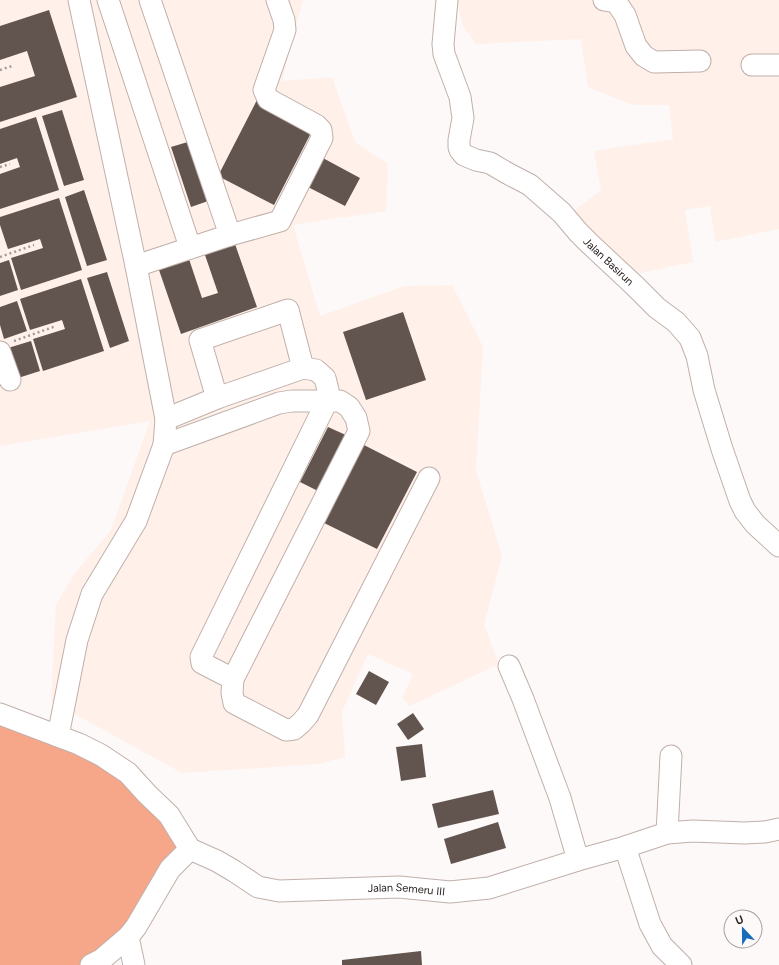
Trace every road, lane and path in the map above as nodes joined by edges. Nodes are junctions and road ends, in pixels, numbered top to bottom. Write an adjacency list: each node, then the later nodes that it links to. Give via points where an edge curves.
1 (79, 0): 18 (street)
2 (108, 0): 16 (street)
3 (150, 0): 14 (street)
4 (277, 0): 14 (street, via 285,30 264,90 268,98 321,130 322,138 280,221)
5 (447, 0): 28 (street, Jalan Basirun, via 443,44 444,54 460,97 463,118 460,150 464,155 490,163 530,185 690,338 740,501 755,524)
6 (604, 0): 7 (street, via 616,2 625,15 636,46 644,56 654,62)
7 (700, 61)
8 (752, 65): 9 (street)
9 (779, 65)
10 (12, 66): 11 (path)
11 (0, 70)
12 (10, 164): 13 (path)
13 (0, 167)
14 (230, 235): 16 (street)
15 (34, 245): 17 (path)
16 (190, 247): 18 (street)
17 (0, 257)
18 (136, 266): 25 (street)
19 (56, 326): 20 (path)
20 (4, 347): 22 (street)
21 (303, 368): 23 (street); 23 (street, via 288,310 200,340); 24 (street, via 316,370 325,378)
22 (10, 380)
23 (217, 398): 25 (street)
24 (327, 401): 26 (street, via 279,403); 30 (street, via 201,657 202,663); 30 (street, via 340,400 349,407 356,418 359,431)
25 (166, 419): 26 (street)
26 (164, 445): 32 (street, via 136,522 92,594 77,640)
27 (429, 478): 30 (street, via 308,715 301,723 294,730 286,730 234,703)
28 (779, 546)
29 (509, 666): 38 (street, via 560,798)
30 (233, 679)
31 (0, 714): 32 (street)
32 (58, 736): 37 (street, via 101,755 128,773 169,815)
33 (671, 756): 35 (street)
34 (779, 829): 35 (street, Jalan Semeru III, via 744,833)
35 (667, 832): 36 (street, Jalan Semeru III)
36 (625, 847): 38 (street, Jalan Semeru III); 42 (street, via 650,924 662,946)
37 (190, 849): 38 (street, Jalan Semeru III, via 234,870 258,887 279,891 399,886 450,892 489,888); 39 (street, via 170,869)
38 (578, 860)
39 (128, 937): 40 (street, via 101,960); 41 (street)
40 (91, 965)
41 (134, 965)
42 (681, 965)

